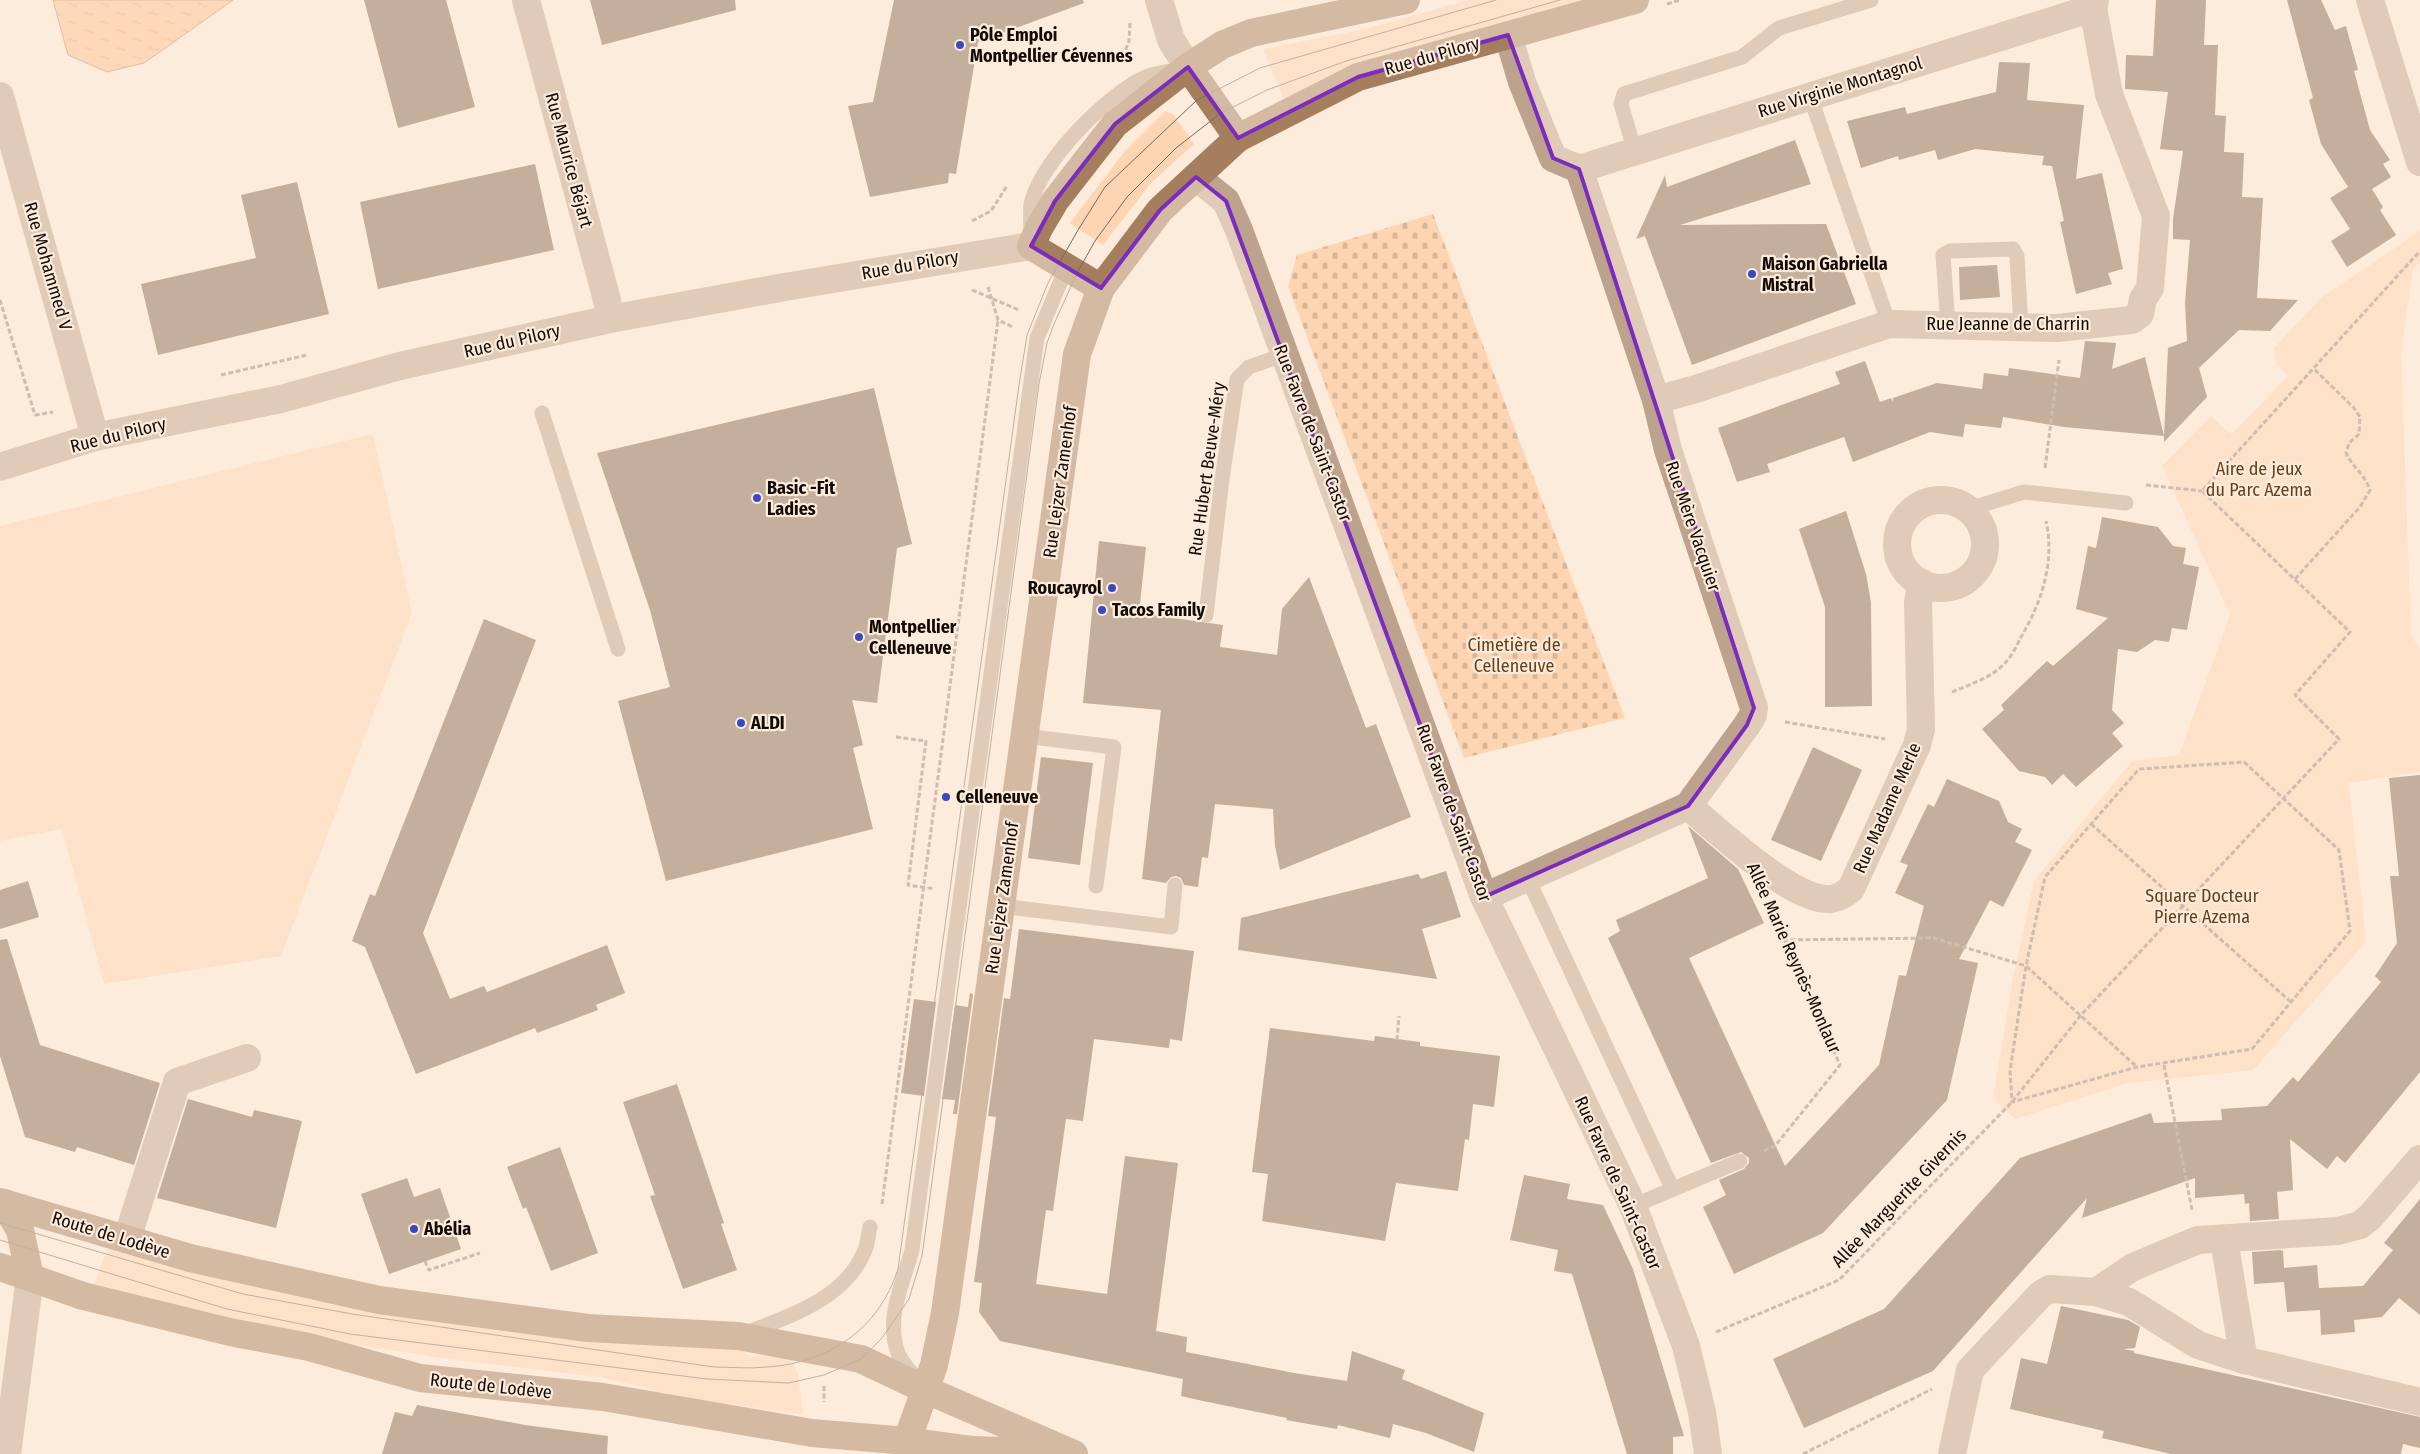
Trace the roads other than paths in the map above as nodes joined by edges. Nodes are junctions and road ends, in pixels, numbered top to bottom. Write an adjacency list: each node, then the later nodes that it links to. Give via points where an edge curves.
1 (526, 0): 20 (street, Rue Maurice Béjart)
2 (1159, 0): 9 (street, via 1171,40)
3 (1406, 0): 9 (main road, via 1251,33 1222,44)
4 (1635, 0): 8 (main road, Rue du Pilory)
5 (1871, 0): 13 (lane, via 1779,28 1742,57 1624,94 1622,104)
6 (2370, 0): 14 (street)
7 (2094, 4): 11 (street, Rue Virginie Montagnol); 23 (street, Rue Jeanne de Charrin, via 2110,94 2156,216 2150,288 2143,299 2140,314 2132,320 2063,328)
8 (1508, 35): 12 (main road, Rue du Pilory, via 1358,77); 15 (street, via 1522,82 1553,158)
9 (1188, 67): 12 (main road); 17 (main road, via 1115,124 1054,201)
10 (0, 96): 27 (street, Rue Mohammed V)
11 (1810, 96): 13 (street, Rue Virginie Montagnol); 21 (lane)
12 (1238, 138): 16 (main road, Rue du Pilory)
13 (1635, 152): 15 (street, Rue Virginie Montagnol)
14 (2420, 162)
15 (1579, 169): 25 (street, Rue Mère Vacquier)
16 (1196, 177): 19 (main road, Rue Lejzer Zamenhof, via 1160,210); 24 (street, Rue Favre de Saint-Castor, via 1226,202)
17 (1031, 246): 18 (main road); 20 (street, Rue du Pilory)
18 (1067, 266): 19 (main road); 56 (lane, via 1037,338 912,1250 898,1292 892,1324 899,1354)
19 (1101, 288): 34 (main road, Rue Lejzer Zamenhof, via 1077,354)
20 (610, 319): 27 (street, Rue du Pilory, via 400,366 281,399)
21 (1889, 324): 22 (street, Rue Jeanne de Charrin); 25 (street, Rue Jeanne de Charrin)
22 (1948, 326): 23 (street, Rue Jeanne de Charrin); 23 (lane, via 1943,255 1950,251 2013,249)
23 (2021, 327)
24 (1283, 356): 32 (lane, Rue Hubert Beuve-Méry, via 1249,367 1237,379); 40 (street, Rue Favre de Saint-Castor, via 1363,564)
25 (1656, 400): 35 (street, Rue Mère Vacquier, via 1668,450 1752,701 1753,715)
26 (542, 413): 33 (lane)
27 (95, 437): 28 (street, Rue du Pilory)
28 (0, 467)
29 (2126, 504): 30 (lane, via 2024,492)
30 (1969, 509): 31 (street, via 1984,532 1982,560 1974,573 1950,587); 31 (street, via 1956,502 1927,502 1904,520 1898,534 1898,549 1910,575)
31 (1922, 584): 36 (street, Rue Madame Merle, via 1918,602 1921,729 1917,745 1851,889 1830,899 1810,896 1790,887)
32 (1206, 615)
33 (618, 649)
34 (1024, 736): 39 (lane, via 1114,747); 41 (main road, Rue Lejzer Zamenhof)
35 (1688, 806): 36 (street, Allée Marie Reynès-Monlaur); 37 (street)
36 (1752, 858)
37 (1527, 877): 40 (street); 45 (lane)
38 (1175, 885): 41 (lane, via 1171,927)
39 (1096, 886)
40 (1484, 897): 47 (street, Rue Favre de Saint-Castor)
41 (1000, 906): 56 (main road, Rue Lejzer Zamenhof, via 945,1313 934,1365)
42 (247, 1058): 49 (street, via 177,1082)
43 (2420, 1159): 50 (street, via 2360,1226 2338,1232)
44 (1740, 1161): 45 (lane)
45 (1672, 1188): 47 (lane)
46 (2, 1203): 49 (main road, Route de Lodève); 52 (main road, Route de Lodève, via 20,1230)
47 (1633, 1206): 59 (street, Rue Favre de Saint-Castor, via 1686,1346)
48 (870, 1227): 54 (lane, via 866,1250 852,1274 828,1295 803,1310)
49 (127, 1239): 54 (main road, Route de Lodève, via 190,1258 379,1300 588,1328)
50 (2211, 1240): 53 (street, via 2133,1267); 55 (street)
51 (0, 1268): 52 (main road, Route de Lodève)
52 (30, 1277): 58 (main road, Route de Lodève, via 83,1296 309,1348 420,1378 603,1397); 60 (street)
53 (2096, 1292): 55 (street, via 2129,1302 2198,1345); 62 (street, via 2050,1289 2041,1294 1970,1370)
54 (738, 1336): 56 (main road, Route de Lodève, via 861,1359)
55 (2244, 1360): 57 (street)
56 (924, 1389): 58 (main road); 61 (main road, Route de Lodève)
57 (2420, 1402)
58 (906, 1448): 61 (main road, Route de Lodève)
59 (1714, 1453)
60 (7, 1454)
61 (1072, 1454)
62 (1952, 1454)

